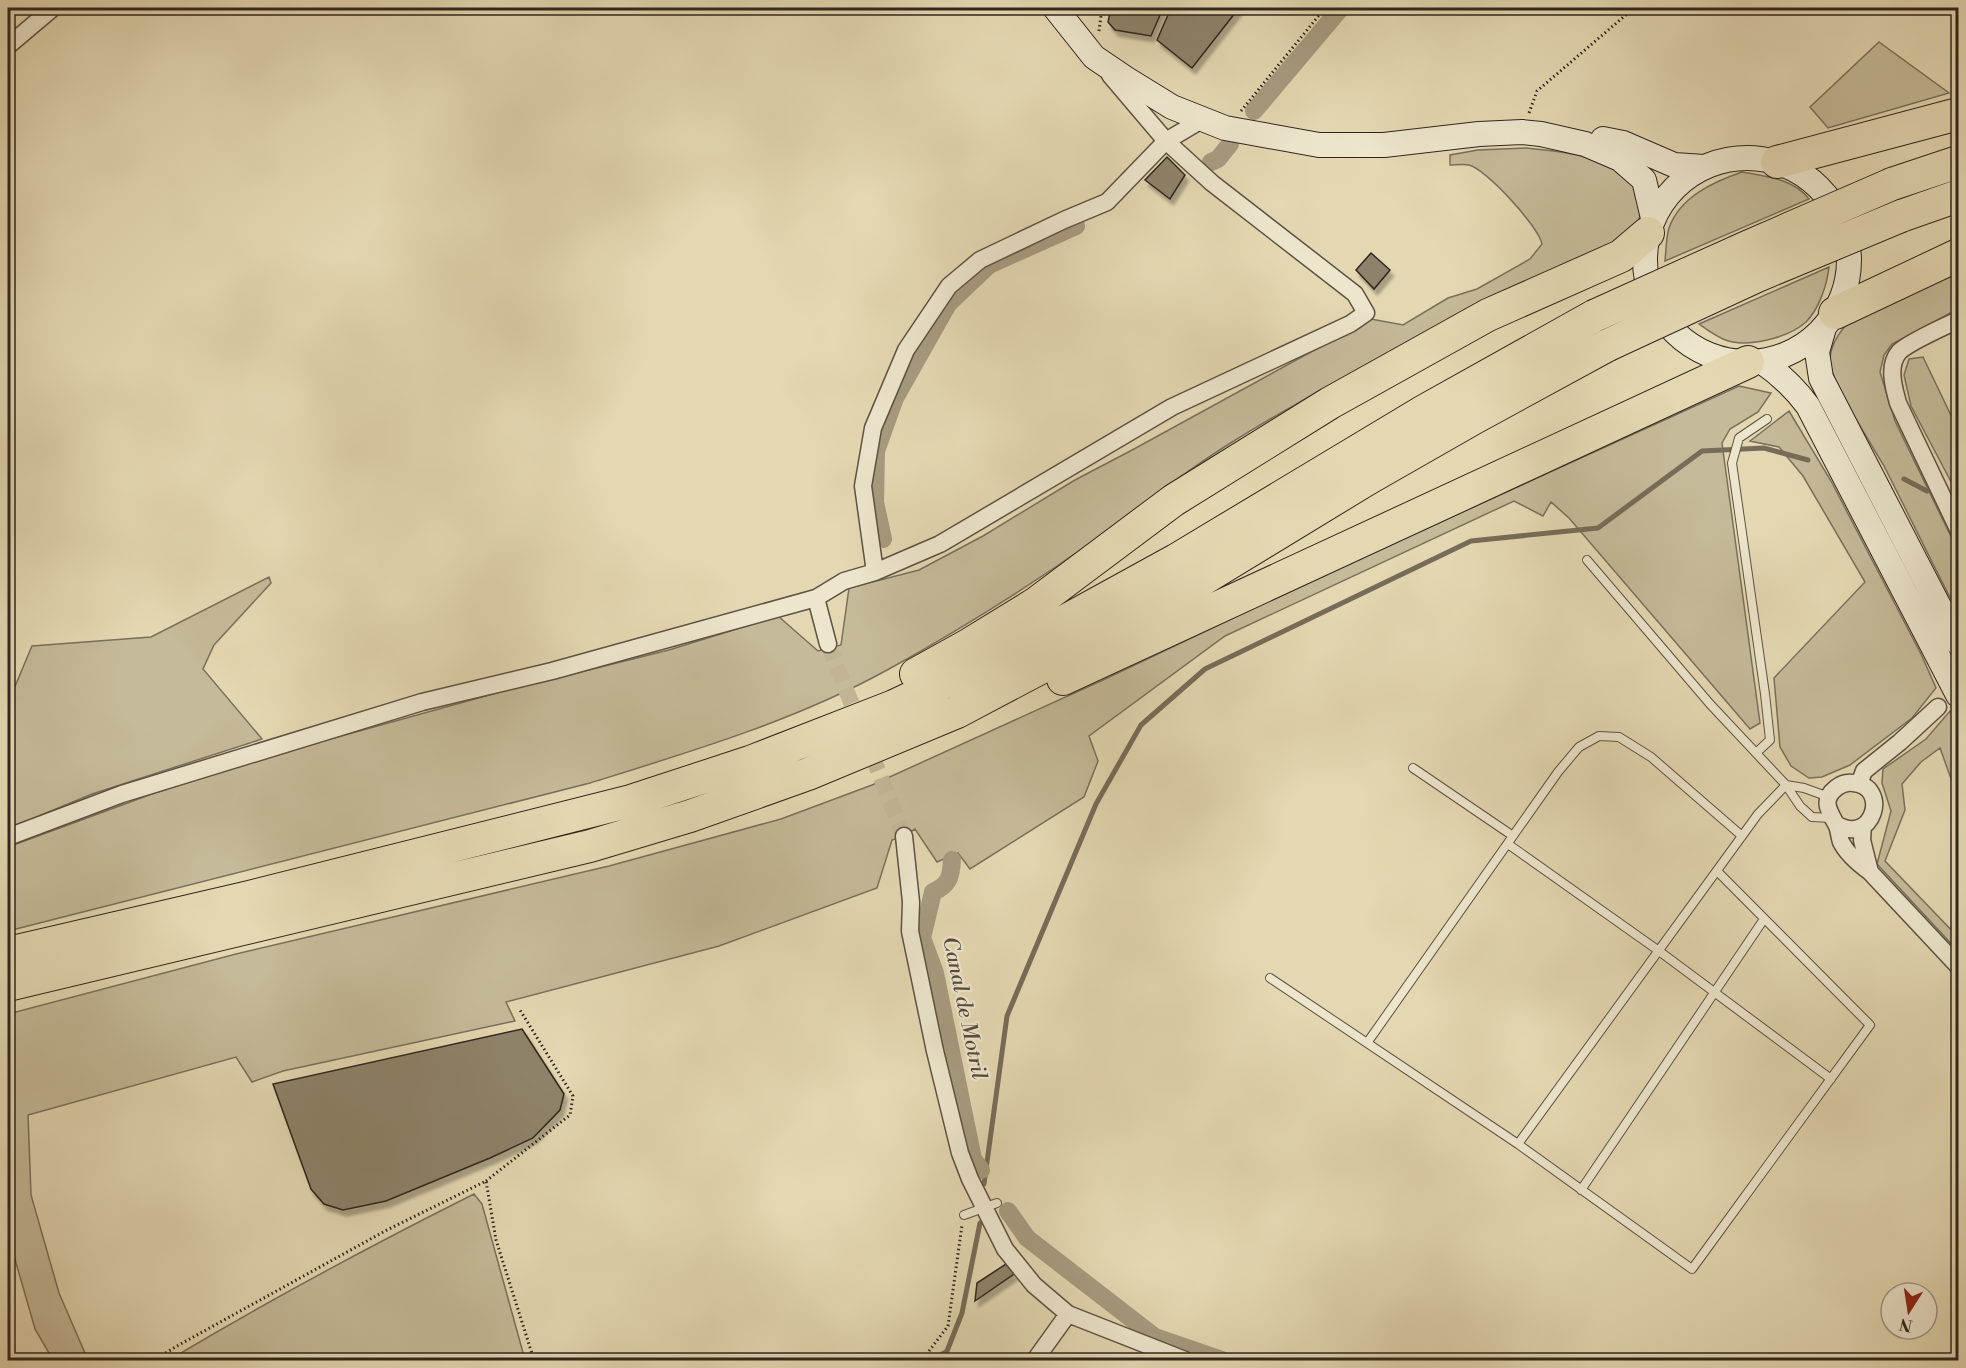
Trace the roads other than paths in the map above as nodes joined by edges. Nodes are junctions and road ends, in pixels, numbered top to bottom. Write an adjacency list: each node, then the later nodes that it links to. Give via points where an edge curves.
1 (53, 8): 3 (street)
2 (1054, 8): 4 (main road)
3 (8, 46)
4 (1094, 57): 6 (main road, via 1172,107); 8 (street)
5 (1959, 114): 9 (highway)
6 (1214, 124): 7 (main road, via 1319,145 1384,145 1479,134); 8 (street)
7 (1531, 133): 11 (main road, via 1569,131 1623,143 1674,165); 13 (main road, via 1585,144 1620,159 1644,180)
8 (1166, 141): 21 (street, via 1107,202 980,260 949,286 906,350 873,428 863,486); 21 (street, via 1212,183 1355,294 1366,313 1172,408 940,544)
9 (1777, 162): 11 (main road, via 1728,159); 15 (main road, via 1805,176 1827,197 1843,224 1849,254 1846,284)
10 (1959, 162): 29 (highway, bridge, via 1892,184 1594,316 1424,411 1176,560 1005,654 894,706)
11 (1704, 167): 13 (main road, via 1666,197)
12 (1959, 195): 27 (highway, bridge, via 1757,276 1608,345 1379,473 1167,601 957,712)
13 (1650, 226): 17 (main road, via 1644,264 1651,295 1666,322 1689,344 1717,358); 29 (highway, via 1621,256 1488,315 1330,403 1174,500 1035,604 970,644 845,710 786,735)
14 (1959, 255): 15 (highway)
15 (1829, 320): 17 (main road, via 1806,344 1784,355); 23 (main road, via 1817,351 1821,378)
16 (1959, 320): 19 (street, via 1899,353 1892,382 1898,403)
17 (1755, 362): 25 (main road, via 1783,376 1808,406); 27 (highway, via 958,726)
18 (1767, 419): 28 (lane, via 1739,438 1732,463 1770,740)
19 (1959, 529)
20 (1587, 560): 28 (lane)
21 (875, 572): 22 (street, via 844,581)
22 (816, 598): 24 (street); 38 (street, via 552,671 411,705 122,794)
23 (1959, 643)
24 (828, 644)
25 (1959, 695)
26 (1938, 707): 31 (street, via 1864,771)
27 (904, 735): 47 (highway, via 722,805 590,846)
28 (1756, 753): 32 (lane)
29 (750, 762): 44 (highway, via 631,801)
30 (1413, 768): 39 (lane)
31 (1859, 784): 33 (street, via 1845,783); 35 (street, via 1871,793 1875,807)
32 (1786, 785): 33 (lane); 34 (lane, via 1812,817); 37 (lane)
33 (1829, 797): 34 (street, via 1828,811)
34 (1833, 821): 35 (street, via 1849,829); 41 (street, via 1842,843)
35 (1863, 826): 41 (street, via 1862,840)
36 (904, 836): 53 (street, via 910,931 960,1153)
37 (1742, 836): 39 (lane, via 1651,757 1619,737 1599,736 1580,747 1558,772); 40 (lane)
38 (8, 837)
39 (1510, 840): 43 (lane); 49 (lane)
40 (1717, 871): 42 (lane); 43 (lane)
41 (1870, 872): 45 (street)
42 (1764, 919): 48 (lane); 50 (lane, via 1870,1025)
43 (1659, 951): 48 (lane); 51 (lane)
44 (8, 953)
45 (1959, 966)
46 (1270, 978): 49 (lane)
47 (8, 985)
48 (1716, 993): 50 (lane); 52 (lane)
49 (1367, 1043): 51 (lane)
50 (1831, 1079): 52 (lane, via 1692,1269)
51 (1518, 1144): 52 (lane)
52 (1581, 1190)
53 (991, 1205): 54 (lane); 55 (street, via 1005,1249 1034,1285)
54 (964, 1215)
55 (1068, 1314): 56 (street); 57 (street)
56 (1035, 1360)
57 (1185, 1360)

